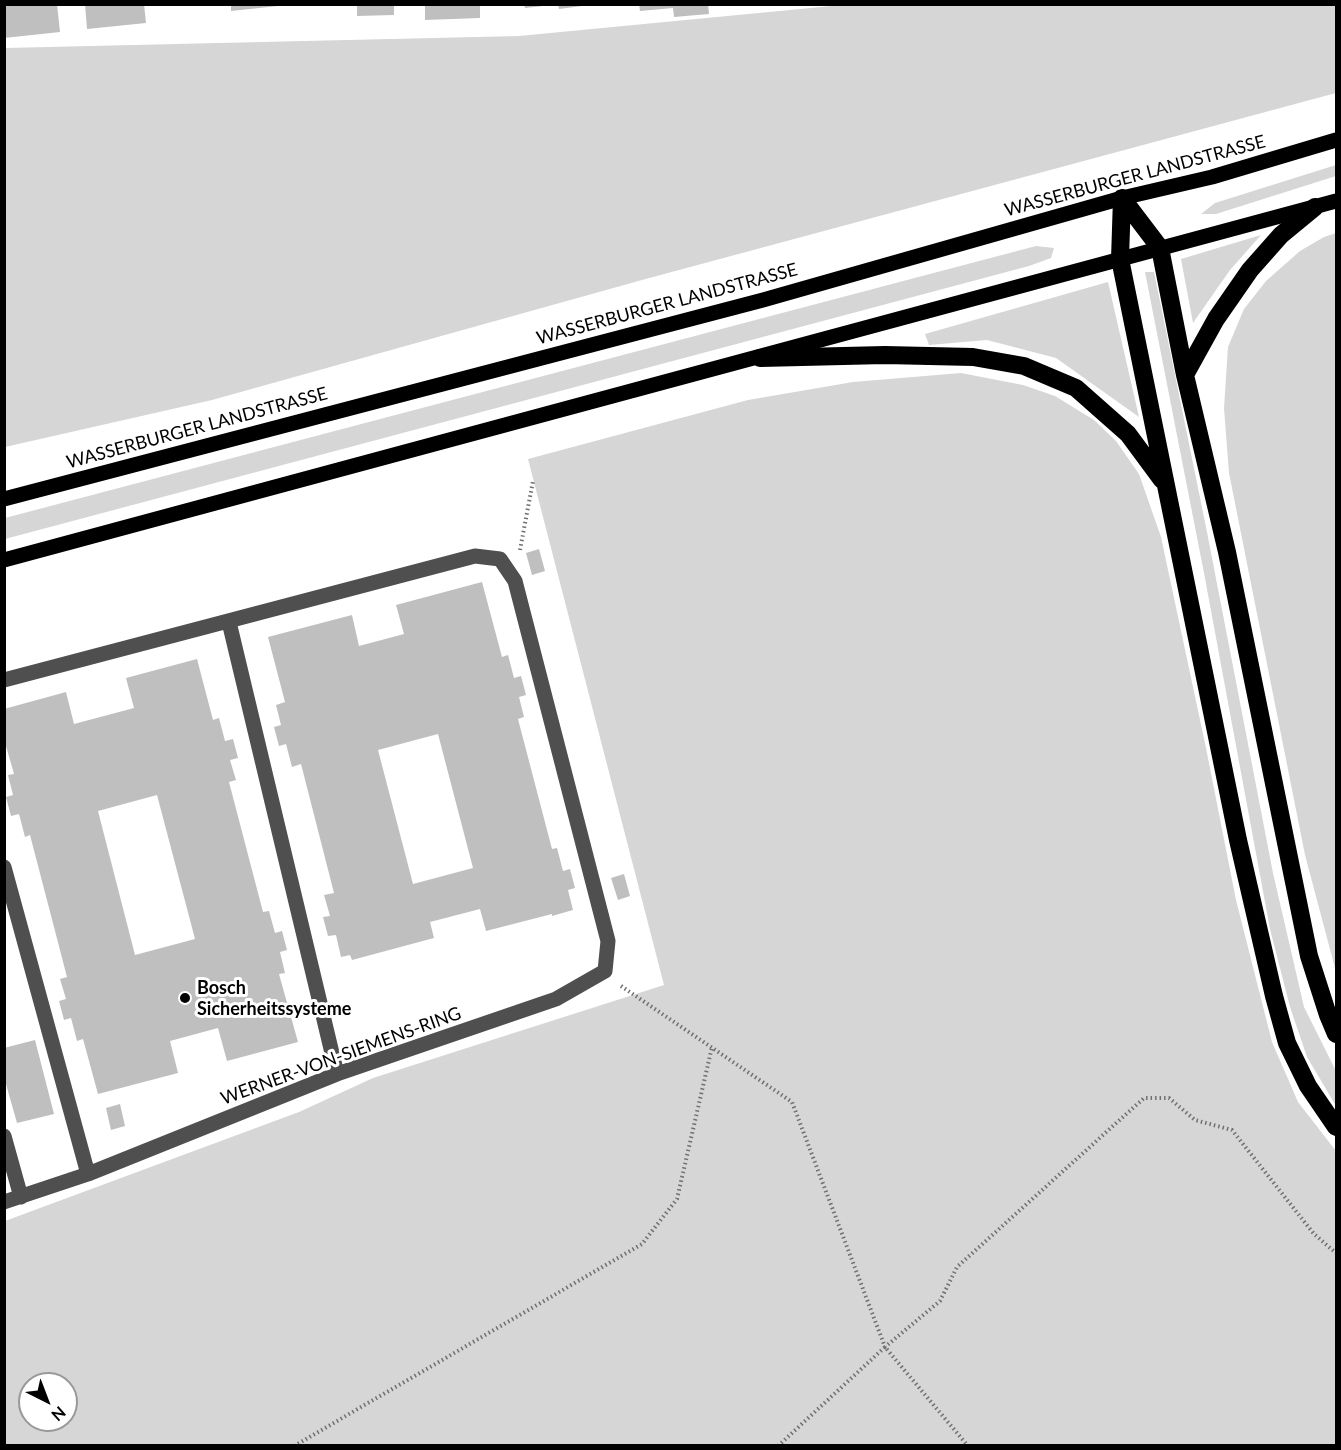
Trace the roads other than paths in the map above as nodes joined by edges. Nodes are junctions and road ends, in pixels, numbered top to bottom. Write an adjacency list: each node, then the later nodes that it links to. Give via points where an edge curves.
1 (1336, 140): 2 (main road, WASSERBURGER LANDSTRASSE, via 1212,177)
2 (1122, 198): 5 (highway); 6 (highway); 10 (main road, WASSERBURGER LANDSTRASSE, via 763,300)
3 (1336, 201): 4 (main road)
4 (1315, 207): 5 (main road); 8 (highway, via 1281,235 1250,270 1216,319)
5 (1160, 248): 6 (main road); 8 (highway)
6 (1120, 259): 7 (main road); 9 (highway)
7 (760, 358): 9 (highway, via 973,357 1024,366 1076,388 1128,434); 11 (main road)
8 (1185, 375): 15 (highway, via 1227,552 1309,956)
9 (1166, 484): 17 (highway, via 1238,840 1274,996 1287,1043 1308,1086)
10 (4, 499)
11 (4, 560)
12 (229, 622): 13 (street); 16 (street); 16 (street, WERNER-VON-SIEMENS-RING, via 475,556 500,558 515,581 606,935 605,971 556,999)
13 (4, 680)
14 (4, 867): 19 (street)
15 (1336, 1034)
16 (337, 1074): 19 (street, WERNER-VON-SIEMENS-RING)
17 (1336, 1127)
18 (4, 1136): 20 (street)
19 (88, 1174): 20 (street, WERNER-VON-SIEMENS-RING)
20 (21, 1197): 21 (street, WERNER-VON-SIEMENS-RING)
21 (4, 1202)

